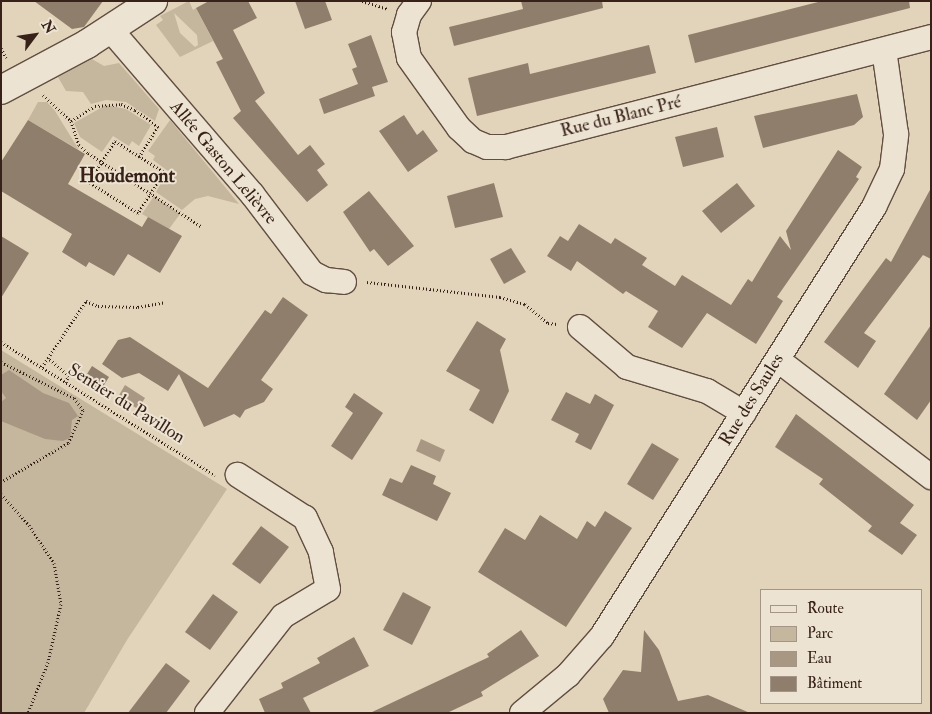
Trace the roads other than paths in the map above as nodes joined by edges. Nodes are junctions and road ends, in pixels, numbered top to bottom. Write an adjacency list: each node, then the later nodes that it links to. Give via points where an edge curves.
1 (153, 1): 3 (street)
2 (419, 1): 5 (street, Rue du Blanc Pré, via 409,15 404,32 409,58 459,128 473,141 488,147 506,147)
3 (110, 29): 6 (street); 7 (street, Allée Gaston Lelièvre, via 252,194 312,273 326,280)
4 (931, 38): 5 (street, Rue du Blanc Pré)
5 (884, 50): 9 (street, Rue des Saules, via 896,134 892,169 874,207)
6 (1, 90)
7 (344, 282)
8 (580, 327): 10 (street, via 627,367 708,391)
9 (778, 360): 10 (street, Rue des Saules); 12 (street)
10 (744, 413): 14 (street, Rue des Saules, via 602,636 568,676)
11 (238, 475): 13 (street, via 306,518 321,552 328,588 283,616)
12 (931, 476)
13 (207, 713)
14 (522, 713)

